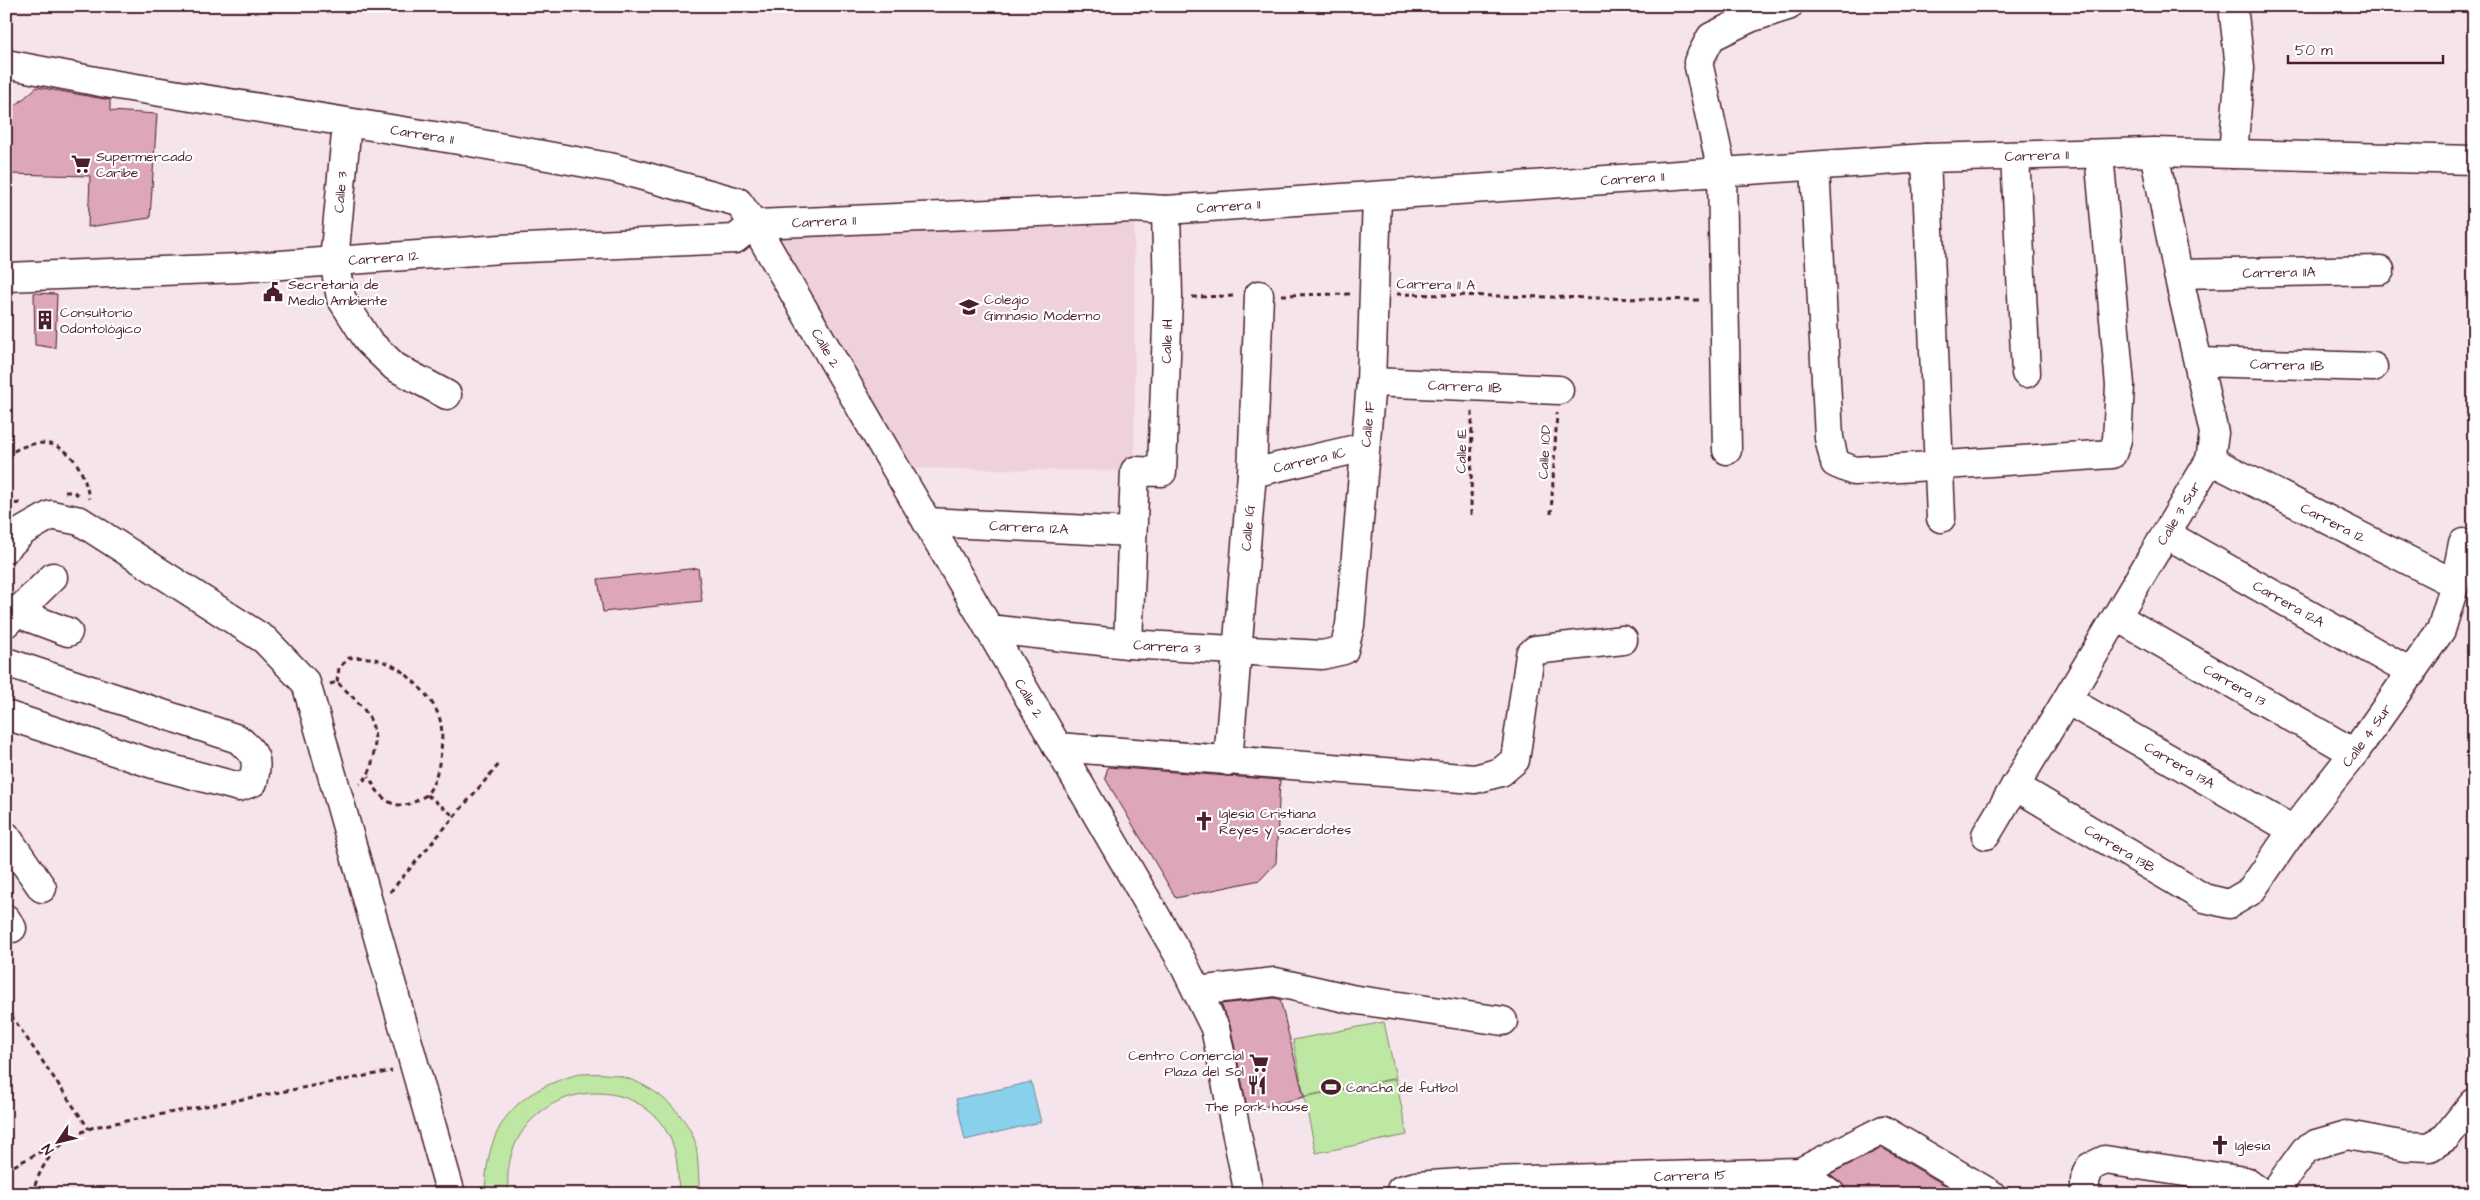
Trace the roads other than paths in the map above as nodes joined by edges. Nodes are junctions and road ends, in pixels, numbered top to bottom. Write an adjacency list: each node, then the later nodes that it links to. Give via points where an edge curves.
1 (1788, 6): 12 (street, via 1750,18 1711,37 1698,62)
2 (2233, 6): 7 (street, via 2240,68)
3 (6, 64): 4 (street, Carrera 11)
4 (346, 123): 15 (street, Carrera 11, via 614,168 738,202); 16 (street, Calle 3)
5 (2154, 152): 6 (street, Carrera 11); 7 (street, Carrera 11); 18 (street, Calle 3 Sur)
6 (2099, 154): 8 (street, Carrera 11); 30 (street, via 2120,385 2117,440 2112,454)
7 (2233, 154): 10 (street, Carrera 11)
8 (2015, 156): 9 (street, Carrera 11); 23 (street)
9 (1926, 158): 11 (street, Carrera 11); 30 (street)
10 (2474, 160)
11 (1815, 166): 12 (street, Carrera 11); 30 (street, via 1828,438 1835,463 1854,471)
12 (1722, 172): 13 (street, Carrera 11); 28 (street)
13 (1377, 197): 14 (street, Carrera 11); 24 (street, Calle 1F)
14 (1166, 210): 15 (street, Carrera 11, via 1134,208); 34 (street, Calle 1H, via 1168,297 1162,472 1135,471)
15 (754, 224): 16 (street, Carrera 12, via 735,239 501,249); 33 (street, Calle 2)
16 (334, 261): 19 (street, Carrera 12, via 229,269); 26 (street, Calle 3, via 341,298 369,342 395,367)
17 (2380, 270): 18 (street, Carrera 11A)
18 (2178, 274): 21 (street, Calle 3 Sur)
19 (6, 277)
20 (1259, 295): 31 (street, Calle 1G)
21 (2199, 362): 22 (street, Carrera 11B); 29 (street, Calle 3 Sur, via 2214,433)
22 (2374, 367)
23 (2026, 372)
24 (1371, 382): 25 (street, Carrera 11B); 27 (street, Calle 1F)
25 (1558, 390)
26 (447, 395)
27 (1365, 447): 31 (street, Carrera 11C); 47 (street, Calle 1F, via 1350,625)
28 (1727, 450)
29 (2210, 460): 35 (street, Calle 3 Sur); 39 (street, Carrera 12)
30 (1939, 464): 32 (street)
31 (1252, 473): 46 (street, Calle 1G)
32 (1941, 518)
33 (927, 522): 34 (street, Carrera 12A); 42 (street, Calle 2)
34 (1132, 532): 45 (street)
35 (2166, 534): 40 (street, Calle 3 Sur); 49 (street, Carrera 12A)
36 (2463, 543): 39 (street, Calle 4 Sur)
37 (6, 548): 69 (street, via 55,503 265,640 306,682)
38 (53, 576): 41 (street)
39 (2455, 584): 49 (street, Calle 4 Sur, via 2441,630)
40 (2117, 617): 50 (street, Calle 3 Sur); 53 (street, Carrera 13)
41 (12, 618): 43 (street)
42 (989, 629): 45 (street, Carrera 3); 52 (street, Calle 2)
43 (68, 632)
44 (1623, 640): 54 (street, via 1535,650 1530,655 1515,760 1500,772 1475,779)
45 (1128, 644): 46 (street, Carrera 3)
46 (1237, 649): 47 (street, Carrera 3, via 1322,655); 54 (street, Calle 1G)
47 (1344, 650)
48 (6, 662): 51 (street, via 238,739 252,750 258,764 253,782 239,787 153,764)
49 (2412, 673): 53 (street, Calle 4 Sur)
50 (2067, 700): 55 (street, Calle 3 Sur); 56 (street, Carrera 13A)
51 (6, 715)
52 (1057, 747): 54 (street); 61 (street, Calle 2)
53 (2354, 753): 56 (street, Calle 4 Sur)
54 (1228, 761)
55 (2015, 786): 57 (street, Calle 3 Sur); 60 (street, Carrera 13B, via 2204,898)
56 (2293, 830): 60 (street, Calle 4 Sur, via 2251,891)
57 (1986, 835)
58 (6, 836): 59 (street)
59 (42, 888)
60 (2229, 904)
61 (1197, 991): 62 (street, via 1275,982 1351,999); 70 (street, Calle 2, via 1215,1028)
62 (1503, 1021)
63 (2472, 1103): 75 (street, via 2446,1137 2430,1147 2347,1135 2316,1144 2305,1150)
64 (1800, 1172): 66 (street, Carrera 15); 71 (street); 72 (street, via 1883,1130)
65 (2180, 1183): 73 (street, via 2104,1160 2090,1167); 74 (street, via 2245,1180)
66 (1592, 1185): 67 (street, Carrera 15)
67 (1491, 1187): 68 (street, Carrera 15, via 1416,1186)
68 (1400, 1192)
69 (451, 1194)
70 (1249, 1194)
71 (1832, 1194)
72 (1991, 1194)
73 (2085, 1194)
74 (2264, 1194)
75 (2273, 1194)

